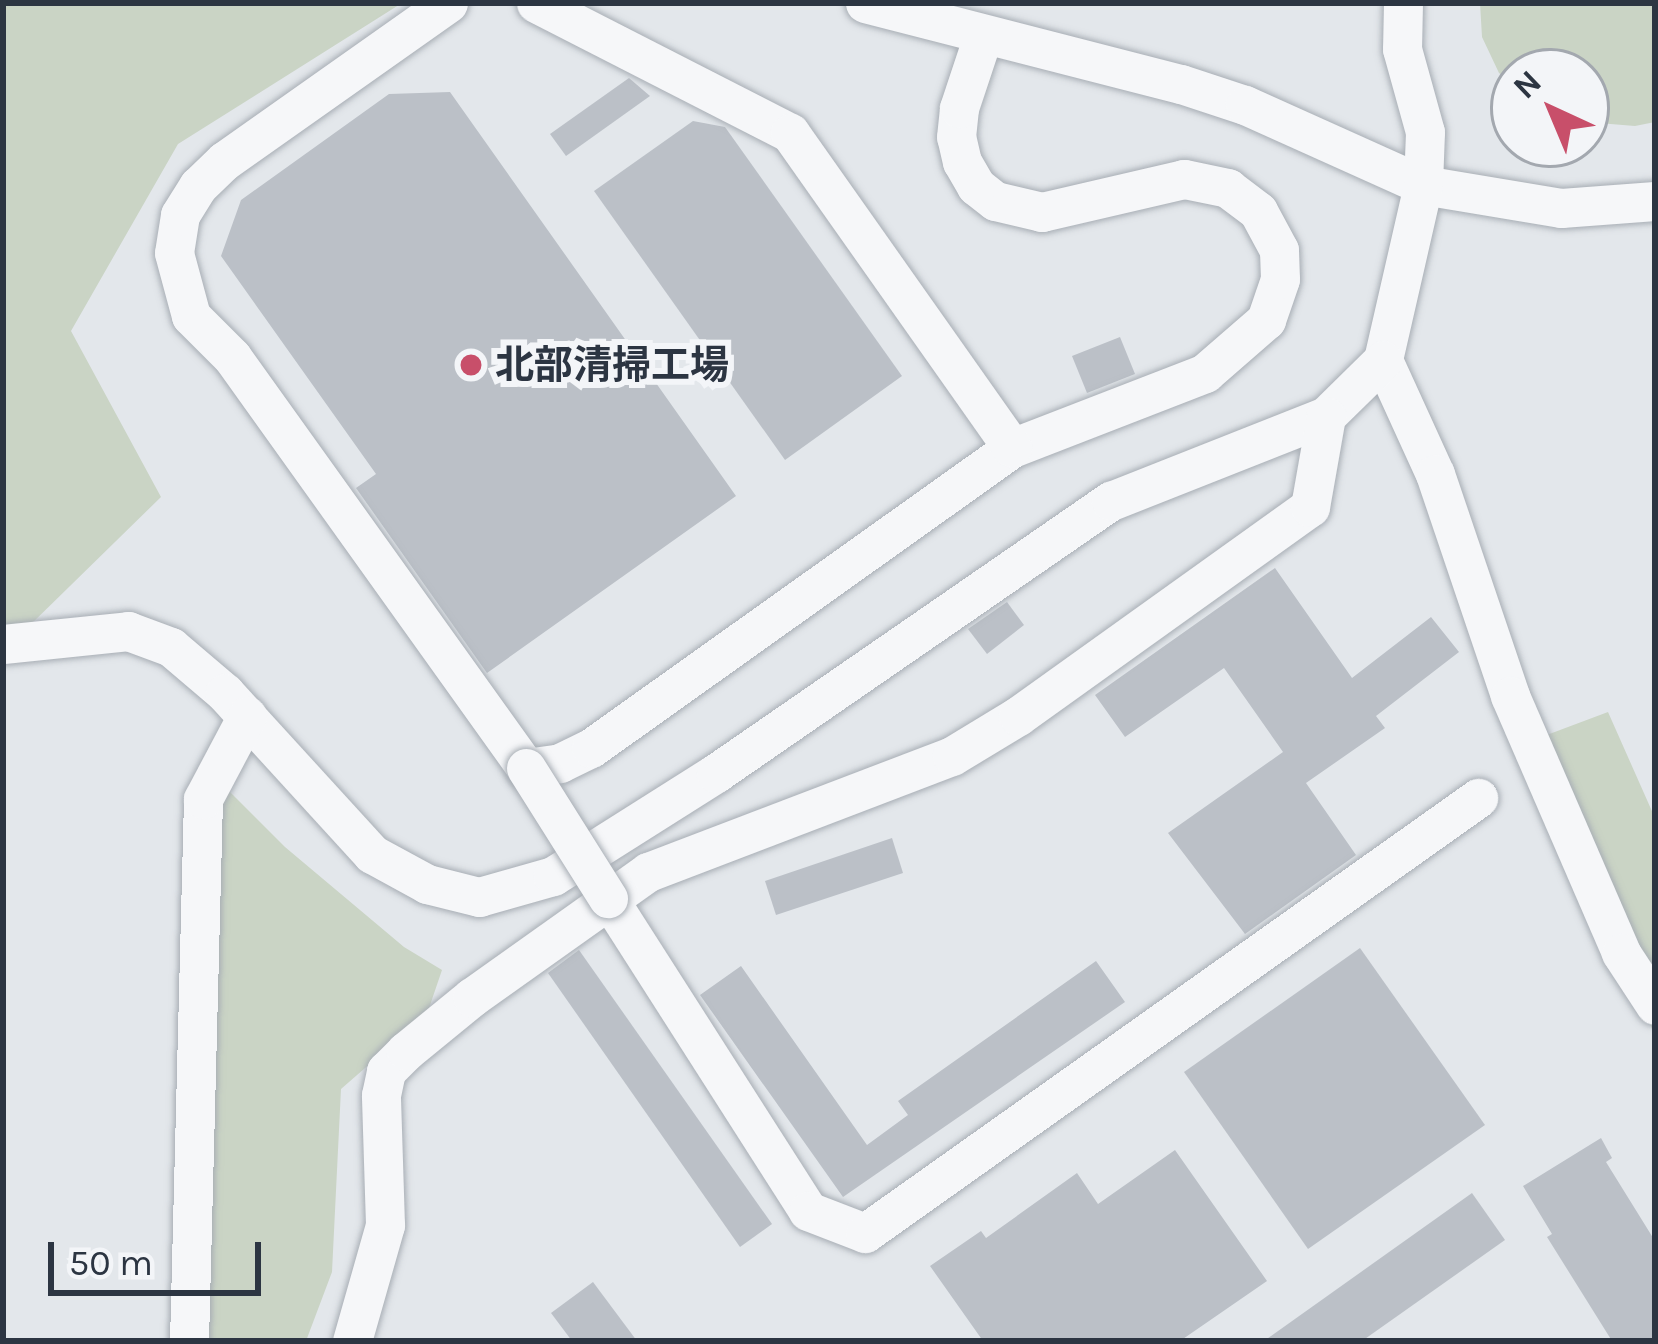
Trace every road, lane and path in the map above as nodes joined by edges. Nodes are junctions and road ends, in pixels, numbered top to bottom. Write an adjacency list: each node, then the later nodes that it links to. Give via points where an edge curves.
1 (448, 3): 13 (street, via 224,161 180,215 174,254 191,316 232,357)
2 (536, 3): 10 (street, via 790,133)
3 (865, 3): 5 (street)
4 (1403, 3): 6 (street, via 1402,50 1424,132)
5 (983, 36): 6 (street, via 1245,105); 10 (street, via 956,137 969,174 995,201 1042,212 1184,179 1210,182 1258,211 1279,250 1280,279 1266,320 1205,373)
6 (1423, 184): 7 (street, via 1561,208); 8 (street)
7 (1655, 201)
8 (1383, 360): 9 (street); 16 (street, via 1435,474 1510,696 1621,952)
9 (1326, 416): 12 (street, via 1111,501 619,836 553,876 498,892 479,897 427,884 372,854); 15 (street, via 1310,507 1018,716 952,756 648,872)
10 (1012, 448): 13 (street, via 590,748)
11 (3, 644): 12 (street, via 128,632 171,646)
12 (248, 716): 17 (street, via 202,800)
13 (526, 768): 15 (street, bridge)
14 (1478, 798): 15 (street, via 865,1233 808,1211)
15 (608, 898): 18 (street, via 386,1072 384,1238)
16 (1655, 1005)
17 (190, 1341)
18 (352, 1341)

